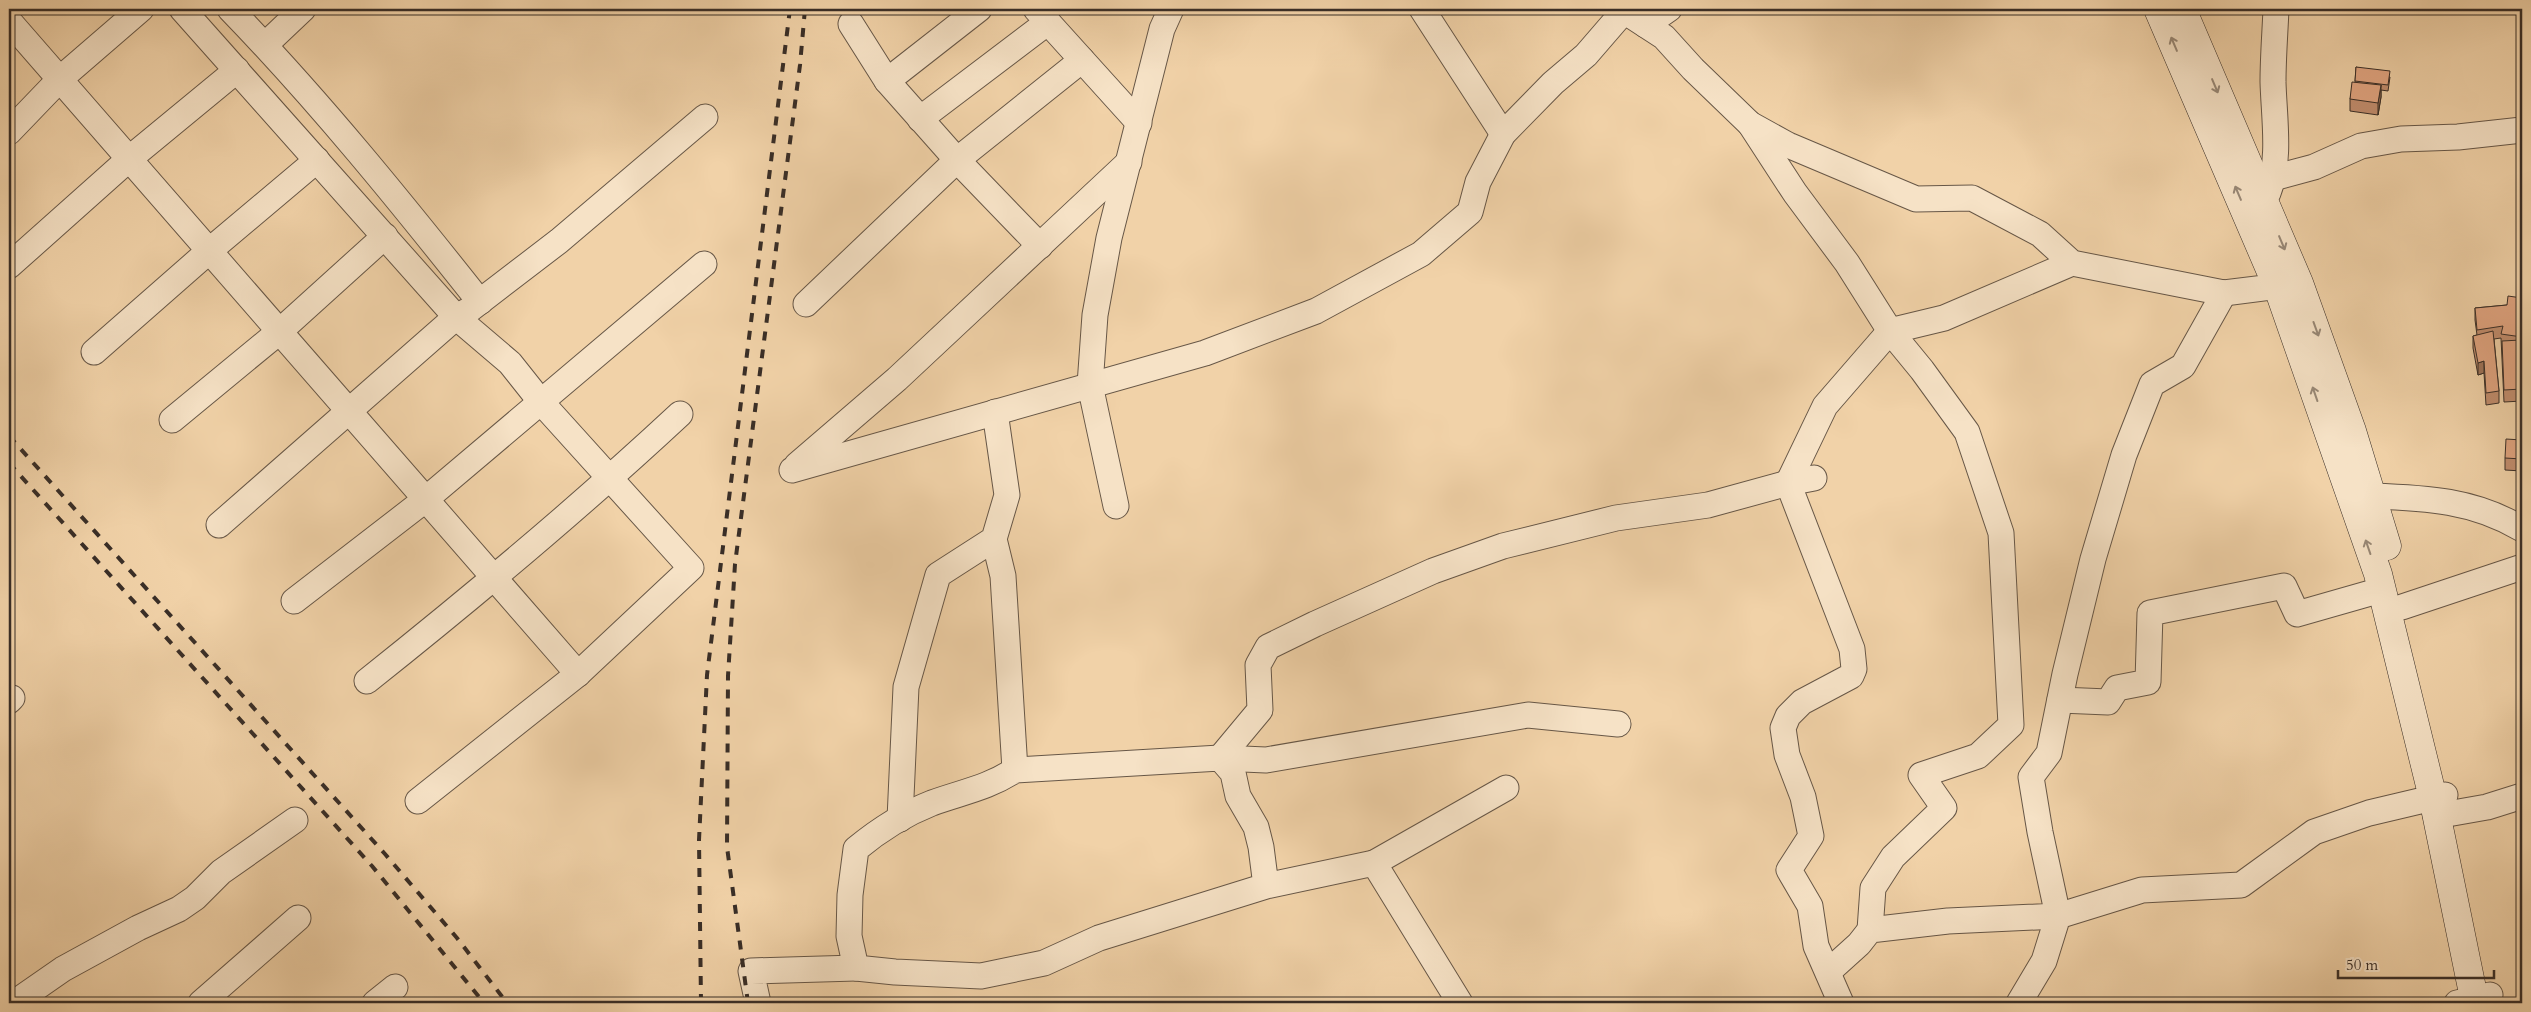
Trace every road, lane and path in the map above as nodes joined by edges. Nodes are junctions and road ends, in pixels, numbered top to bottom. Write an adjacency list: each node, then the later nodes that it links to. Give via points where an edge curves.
1 (141, 9): 21 (street)
2 (182, 9): 20 (street)
3 (203, 9): 45 (street)
4 (230, 9): 18 (street)
5 (303, 9): 18 (street)
6 (979, 9): 22 (street)
7 (1171, 9): 25 (street, via 1162,29)
8 (1422, 9): 29 (street)
9 (1669, 9): 17 (street)
10 (2158, 9): 35 (main road, one-way to 10)
11 (2182, 9): 34 (main road, one-way to 34)
12 (2276, 9): 34 (street)
13 (1623, 10): 17 (street); 29 (street, via 1586,55)
14 (1042, 15): 19 (street); 24 (street)
15 (9, 21): 21 (street)
16 (851, 24): 22 (street)
17 (1646, 25): 26 (street, via 1664,37)
18 (265, 45): 45 (street, via 400,200)
19 (1082, 60): 25 (street); 32 (street)
20 (237, 70): 30 (street); 31 (street)
21 (60, 79): 28 (street); 30 (street)
22 (887, 81): 24 (street)
23 (705, 116): 45 (street, via 559,241)
24 (920, 119): 32 (street)
25 (1139, 123): 33 (street)
26 (1750, 124): 39 (street, via 1788,145 1916,199 1972,198 2040,234); 46 (street)
27 (2522, 130): 34 (street, via 2400,139 2361,146)
28 (9, 132)
29 (1502, 134): 49 (street, via 1478,182 1470,212 1421,254 1316,311 1205,353)
30 (129, 159): 38 (street); 41 (street)
31 (317, 160): 36 (street); 38 (street)
32 (957, 160): 37 (street); 44 (street)
33 (1129, 162): 37 (street); 49 (street, via 1109,238 1095,315)
34 (2269, 190): 35 (street); 42 (main road, one-way to 42)
35 (2253, 226): 42 (main road)
36 (385, 236): 45 (street); 47 (street)
37 (1040, 246): 52 (street, via 897,379 792,470)
38 (210, 251): 47 (street); 48 (street)
39 (2072, 263): 43 (street); 46 (street, via 1944,318)
40 (704, 264): 50 (street)
41 (9, 266)
42 (2289, 285): 43 (street); 58 (main road, one-way to 58, via 2352,431); 66 (main road, one-way to 42)
43 (2224, 293): 71 (street, via 2183,366 2152,384 2124,455 2093,559)
44 (806, 304)
45 (468, 309): 50 (street); 51 (street)
46 (1890, 331): 57 (street, via 1825,406); 85 (street, via 1967,432 2000,533 2011,725 1978,756 1921,775 1944,808 1894,857 1873,888)
47 (280, 332): 51 (street); 54 (street)
48 (94, 352)
49 (1090, 385): 52 (street); 60 (street)
50 (541, 402): 56 (street); 59 (street)
51 (348, 410): 59 (street); 61 (street)
52 (995, 412): 63 (street, via 1007,495)
53 (680, 414): 56 (street)
54 (172, 420)
55 (1814, 478): 57 (street)
56 (610, 479): 65 (street); 69 (street, via 691,568)
57 (1788, 482): 73 (street, via 1708,505 1616,518 1503,546 1433,571 1315,624 1268,647 1258,666 1260,710); 87 (street, via 1852,649 1854,670 1851,676 1802,702 1788,716 1783,728 1787,754 1803,797 1811,836 1789,870 1810,906 1816,946)
58 (2372, 496): 62 (street, via 2432,498 2499,515); 68 (main road)
59 (426, 500): 65 (street); 67 (street)
60 (1116, 506)
61 (219, 525)
62 (2522, 529)
63 (994, 539): 74 (street, via 1003,576); 79 (street, via 938,575 906,687)
64 (2522, 567): 68 (street)
65 (495, 579): 69 (street); 70 (street)
66 (2382, 590): 71 (street, via 2296,614 2284,586 2150,613 2148,682 2117,688 2108,702); 78 (main road)
67 (294, 601)
68 (2402, 607): 78 (main road)
69 (578, 674): 77 (street)
70 (367, 681)
71 (2060, 700): 83 (street, via 2049,753 2031,777)
72 (1618, 724): 73 (street, via 1528,715 1266,760)
73 (1220, 758): 74 (street); 82 (street, via 1233,773 1238,796 1256,827)
74 (1015, 770): 79 (street, via 996,782 933,803)
75 (1506, 788): 81 (street)
76 (2522, 796): 78 (street, via 2487,807)
77 (418, 801)
78 (2441, 806): 83 (street, via 2369,813 2314,832 2241,885 2142,890); 89 (main road)
79 (900, 819): 86 (street, via 876,832 856,849 849,936)
80 (294, 820): 90 (street, via 221,872 195,898 64,968)
81 (1374, 863): 82 (street); 94 (street)
82 (1266, 886): 86 (street, via 1099,938 1044,963 981,976)
83 (2058, 916): 85 (street, via 1948,921); 96 (street, via 2044,961)
84 (298, 918): 91 (street)
85 (1870, 930): 87 (street)
86 (856, 968): 93 (street, via 751,971)
87 (1828, 972): 95 (street)
88 (395, 987): 92 (street)
89 (2478, 1001)
90 (14, 1003)
91 (201, 1003)
92 (375, 1003)
93 (758, 1003)
94 (1460, 1003)
95 (1841, 1003)
96 (2019, 1003)

